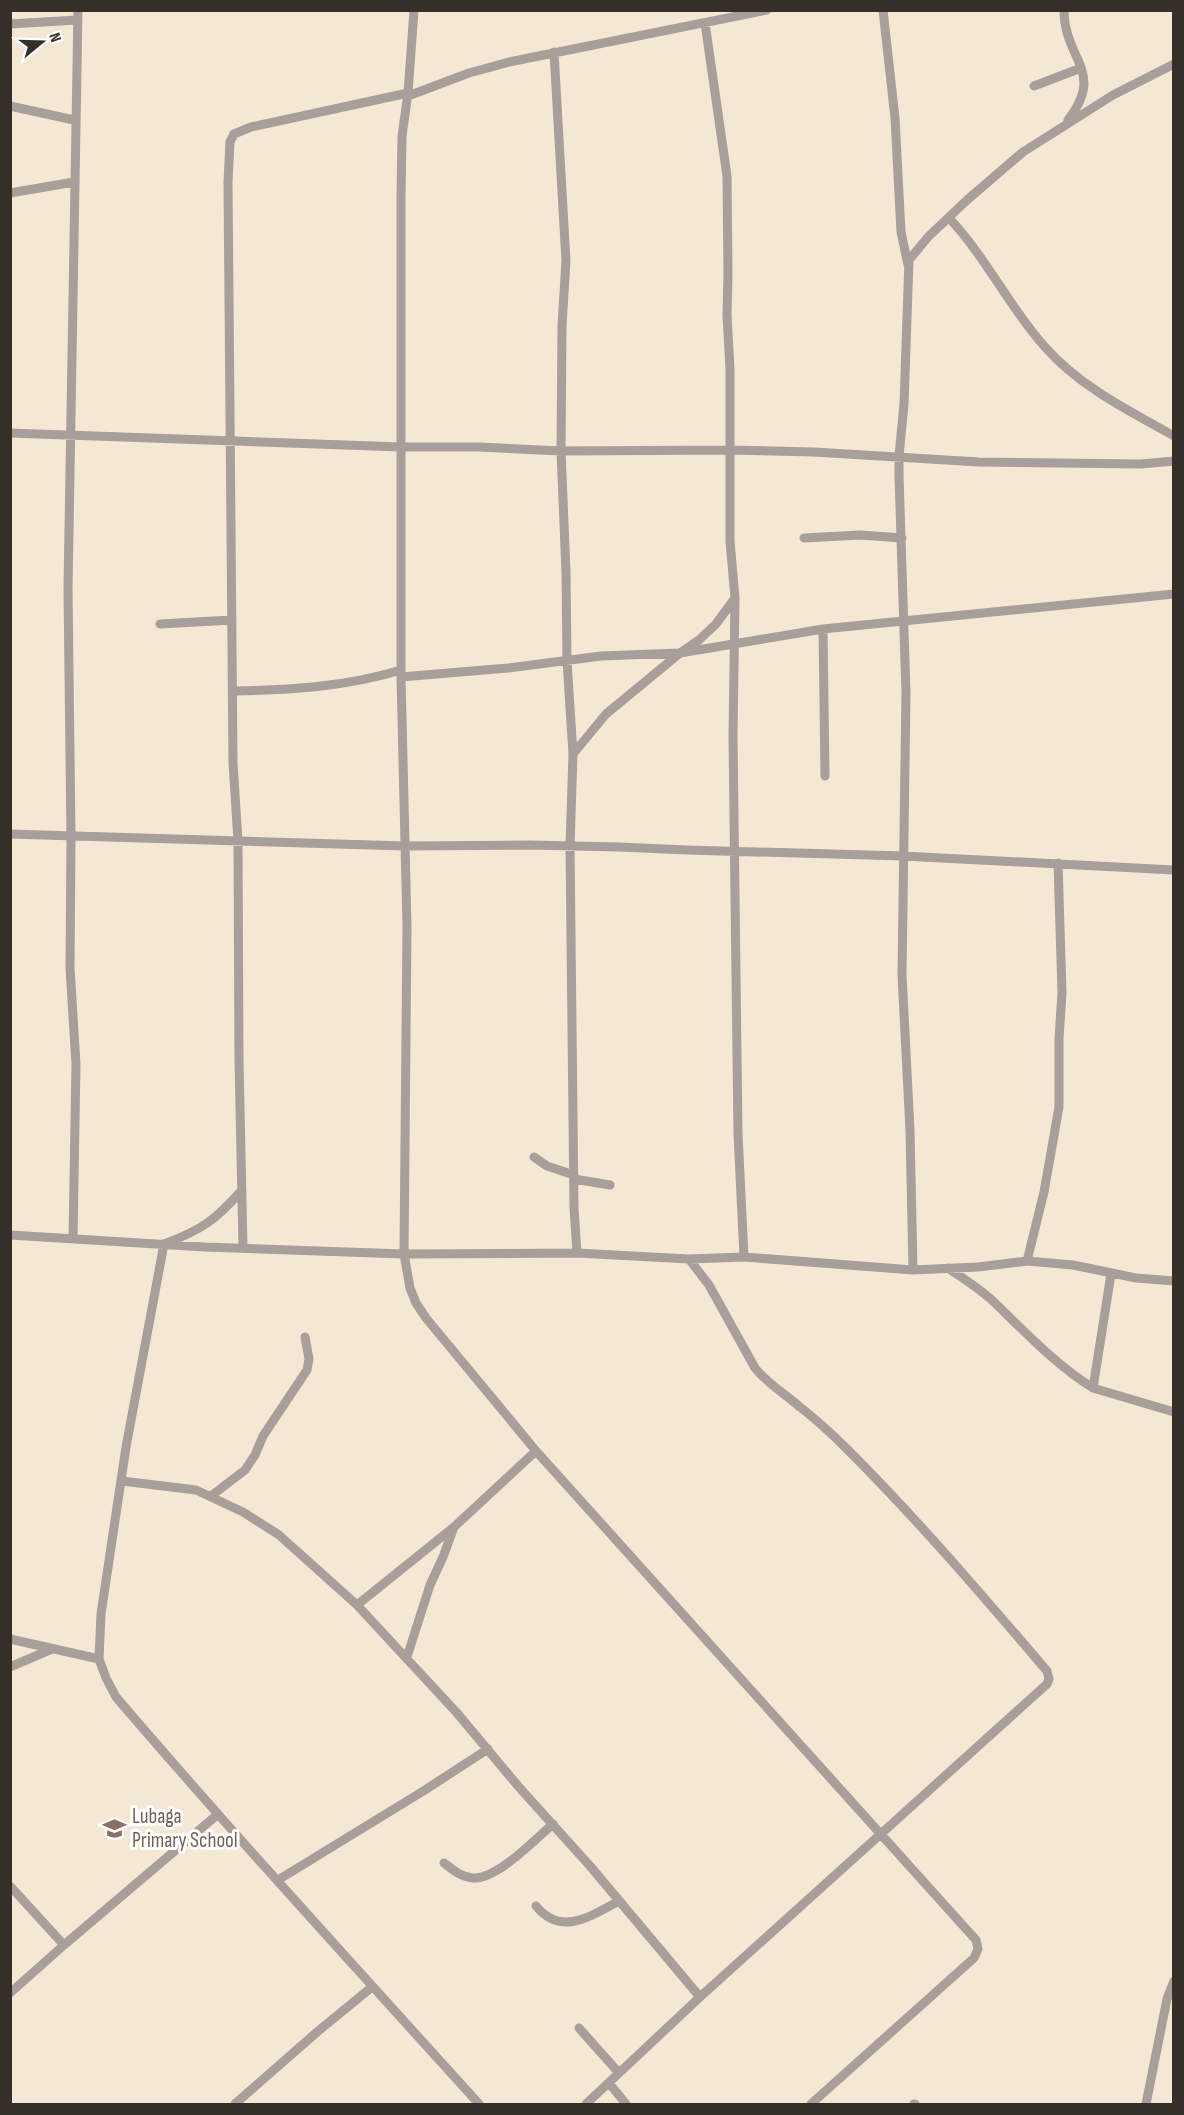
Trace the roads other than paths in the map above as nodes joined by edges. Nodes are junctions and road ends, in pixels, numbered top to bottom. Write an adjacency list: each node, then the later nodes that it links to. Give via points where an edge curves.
1 (414, 10): 12 (street)
2 (767, 10): 6 (street)
3 (883, 10): 19 (street, via 895,118 901,232)
4 (1064, 10): 10 (street, via 1067,35)
5 (77, 15): 7 (street); 14 (street)
6 (705, 23): 8 (street); 25 (street, via 727,176)
7 (10, 24)
8 (554, 52): 12 (street, via 469,73); 26 (street, via 566,261)
9 (1173, 64): 15 (street)
10 (1081, 68): 11 (street); 15 (street, via 1084,92)
11 (1034, 86)
12 (408, 94): 23 (street, via 251,127 231,137 228,182); 24 (street, via 402,136)
13 (10, 106): 14 (street)
14 (74, 120): 16 (street)
15 (1065, 124): 18 (street, via 988,180)
16 (74, 182): 17 (street); 21 (street)
17 (10, 193)
18 (949, 218): 19 (street, via 928,237 909,260); 22 (street, via 1023,320 1061,363 1112,401)
19 (908, 267): 27 (street)
20 (10, 433): 21 (street)
21 (72, 435): 23 (street); 45 (street, via 68,588)
22 (1173, 436)
23 (232, 440): 24 (street); 33 (street)
24 (401, 447): 26 (street); 40 (street)
25 (730, 450): 26 (street); 27 (street); 32 (street, via 730,541)
26 (561, 451): 39 (street)
27 (899, 456): 28 (street, via 979,462); 30 (street)
28 (1173, 461)
29 (804, 538): 30 (street)
30 (902, 538): 34 (street)
31 (1173, 594): 34 (street)
32 (735, 598): 37 (street); 38 (street, via 716,624)
33 (232, 620): 35 (street); 41 (street)
34 (903, 620): 36 (street); 50 (street)
35 (160, 624)
36 (823, 629): 37 (street); 43 (street)
37 (734, 643): 38 (street); 49 (street)
38 (680, 653): 39 (street); 42 (street, via 606,714)
39 (567, 661): 40 (street); 42 (street)
40 (401, 673): 41 (street, via 295,690); 47 (street)
41 (233, 691): 46 (street)
42 (573, 754): 48 (street)
43 (825, 776)
44 (10, 834): 45 (street)
45 (71, 837): 46 (street); 58 (street, via 70,968 76,1064)
46 (238, 841): 47 (street); 56 (street)
47 (405, 846): 48 (street); 62 (street)
48 (570, 846): 49 (street); 54 (street)
49 (735, 851): 50 (street); 63 (street, via 738,1122)
50 (903, 856): 51 (street); 67 (street, via 902,975)
51 (1058, 863): 52 (street); 65 (street, via 1062,992 1059,1107)
52 (1173, 870)
53 (534, 1157): 54 (street)
54 (574, 1177): 55 (street); 61 (street)
55 (610, 1185)
56 (242, 1190): 59 (street, via 211,1222); 60 (street)
57 (10, 1235): 58 (street)
58 (73, 1239): 59 (street)
59 (164, 1244): 60 (street); 74 (street)
60 (243, 1248): 62 (street)
61 (577, 1253): 62 (street); 64 (street)
62 (404, 1254): 73 (street, via 410,1288 426,1318)
63 (744, 1257): 64 (street); 67 (street)
64 (688, 1259): 86 (street, via 709,1285 763,1378 847,1449 927,1533 1048,1674 1047,1684)
65 (1027, 1261): 66 (street); 68 (street, via 1073,1265)
66 (948, 1268): 67 (street); 71 (street)
67 (914, 1269)
68 (1111, 1274): 69 (street); 71 (street)
69 (1173, 1281)
70 (306, 1337): 75 (street, via 307,1370 245,1470)
71 (1093, 1388): 72 (street)
72 (1173, 1412)
73 (536, 1451): 76 (street); 86 (street)
74 (122, 1481): 75 (street, via 186,1488); 81 (street, via 101,1614)
75 (211, 1496): 77 (street, via 279,1535)
76 (454, 1527): 77 (street); 80 (street)
77 (357, 1605): 80 (street)
78 (10, 1639): 79 (street)
79 (52, 1649): 81 (street); 82 (street)
80 (407, 1657): 83 (street)
81 (99, 1659): 84 (street, via 116,1697)
82 (10, 1667)
83 (488, 1749): 85 (street); 88 (street)
84 (216, 1815): 88 (street); 92 (street)
85 (553, 1824): 87 (street, via 486,1876 467,1877); 90 (street)
86 (880, 1835): 96 (street); 104 (street, via 974,1937 977,1953)
87 (444, 1863)
88 (279, 1880): 94 (street)
89 (10, 1886): 92 (street)
90 (619, 1901): 91 (street, via 592,1915 565,1922 553,1921); 96 (street)
91 (536, 1906)
92 (64, 1945): 95 (street)
93 (1173, 1981): 105 (street)
94 (372, 1987): 100 (street); 101 (street)
95 (10, 1993)
96 (700, 1997): 98 (street)
97 (579, 2028): 98 (street)
98 (619, 2073): 99 (street)
99 (609, 2083): 102 (street); 103 (street)
100 (235, 2104)
101 (479, 2104)
102 (586, 2104)
103 (626, 2104)
104 (811, 2104)
105 (1146, 2104)

